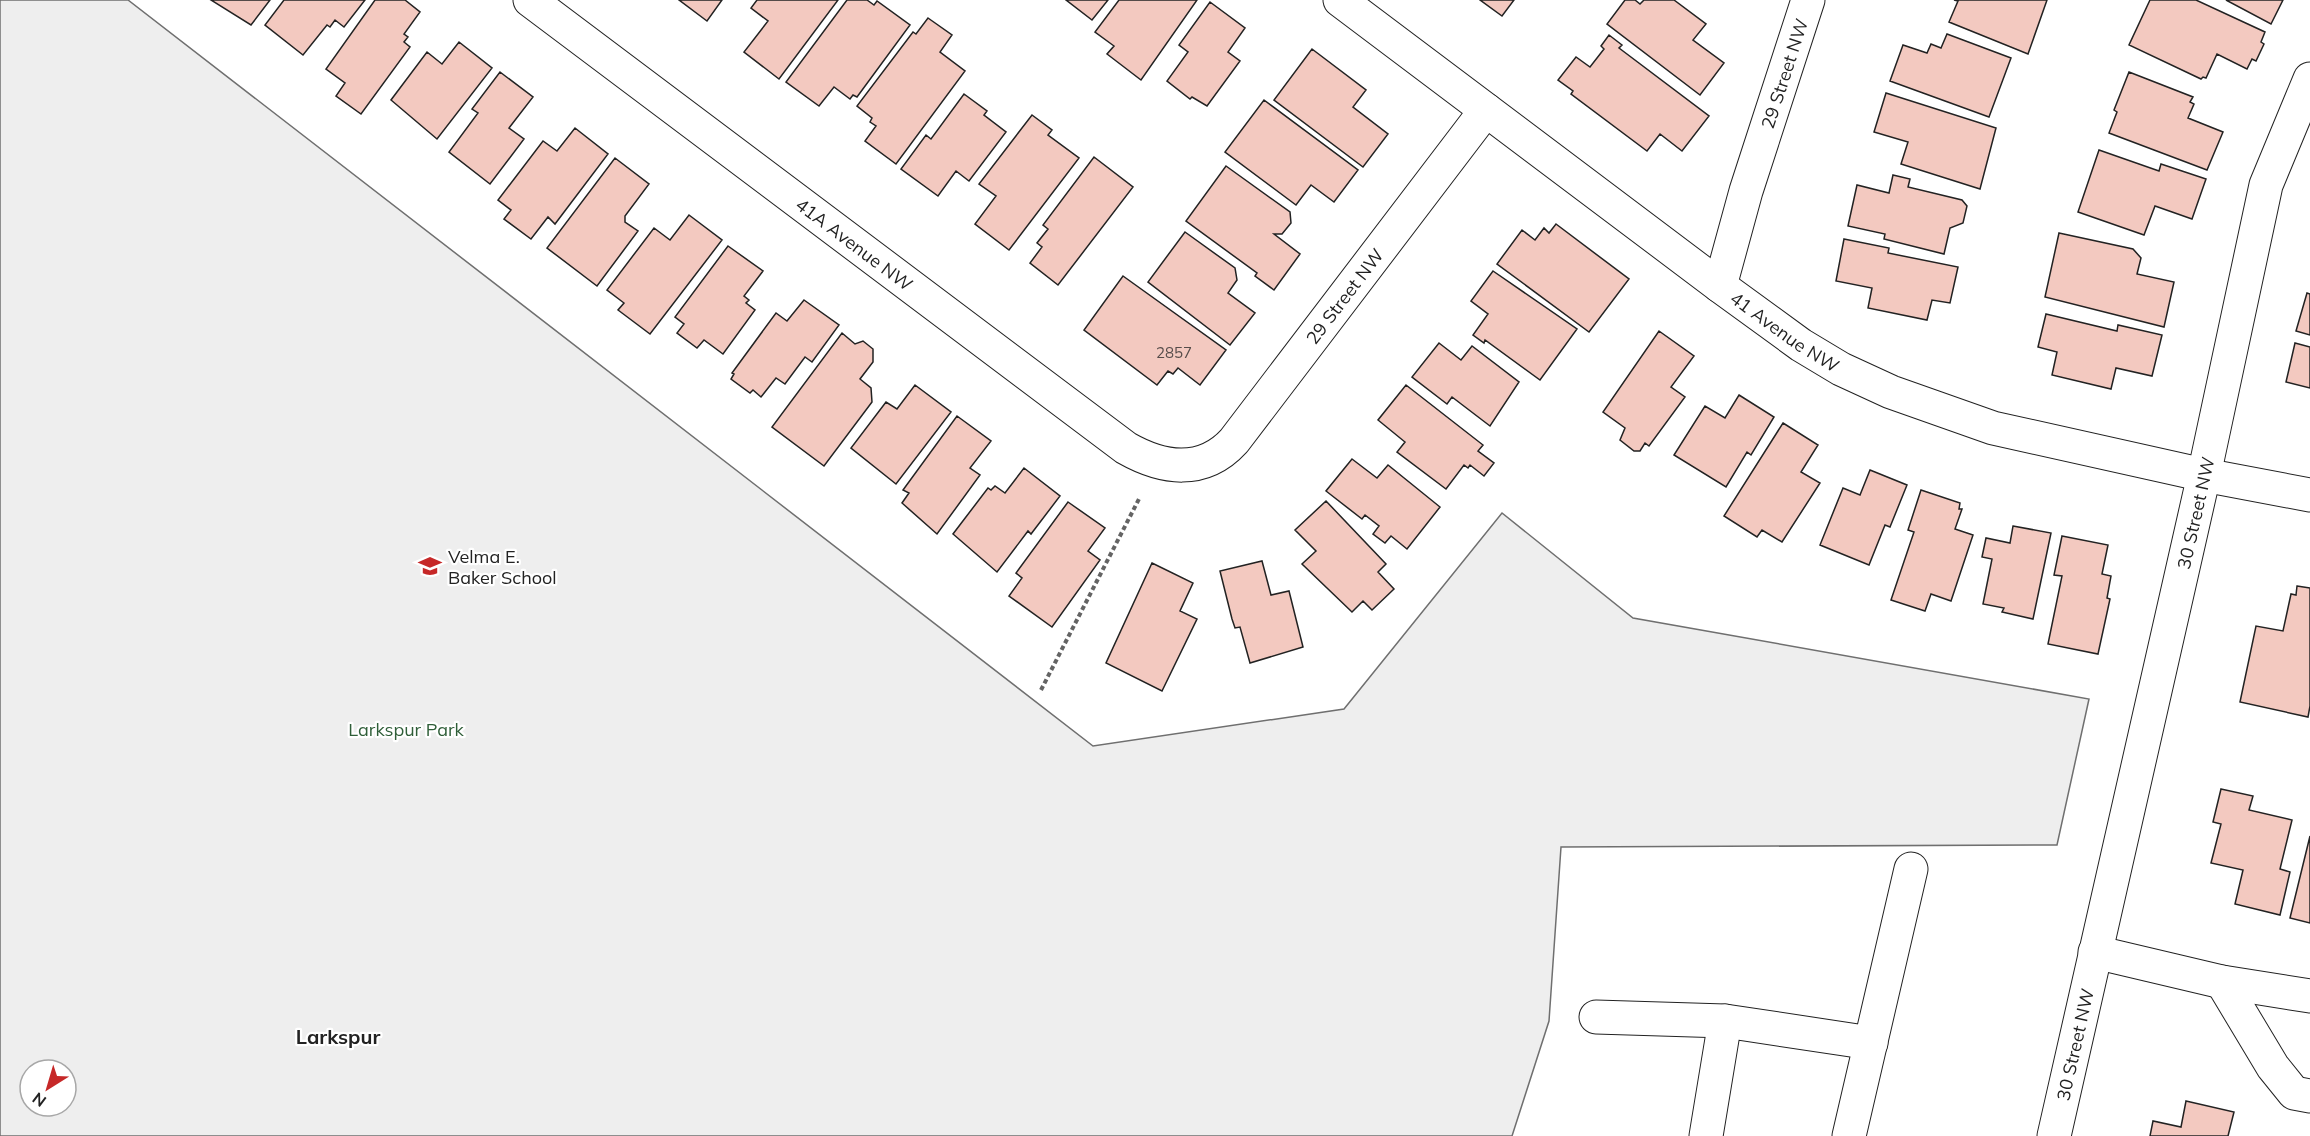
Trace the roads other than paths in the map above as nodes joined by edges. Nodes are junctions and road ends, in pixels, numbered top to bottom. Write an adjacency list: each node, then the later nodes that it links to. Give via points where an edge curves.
1 (530, 0): 7 (street, 41A Avenue NW, via 1126,448 1156,462)
2 (1340, 0): 5 (street, 41 Avenue NW)
3 (1808, 0): 6 (street, 29 Street NW)
4 (2310, 79): 8 (street, 30 Street NW, via 2266,185)
5 (1486, 110): 6 (street, 41 Avenue NW); 7 (street, 29 Street NW, via 1234,441 1223,453)
6 (1720, 286): 8 (street, 41 Avenue NW, via 1801,345 1891,392 1993,428)
7 (1190, 466)
8 (2204, 475): 9 (street, 41 Avenue NW); 11 (street, 30 Street NW)
9 (2310, 495)
10 (1911, 869): 16 (street)
11 (2095, 952): 12 (street); 20 (street, 30 Street NW)
12 (2222, 982): 13 (street); 17 (street, via 2273,1067 2294,1093)
13 (2310, 996)
14 (1596, 1017): 15 (street)
15 (1725, 1021): 16 (street); 18 (street)
16 (1871, 1043): 19 (street)
17 (2310, 1096)
18 (1706, 1136)
19 (1849, 1136)
20 (2054, 1136)

